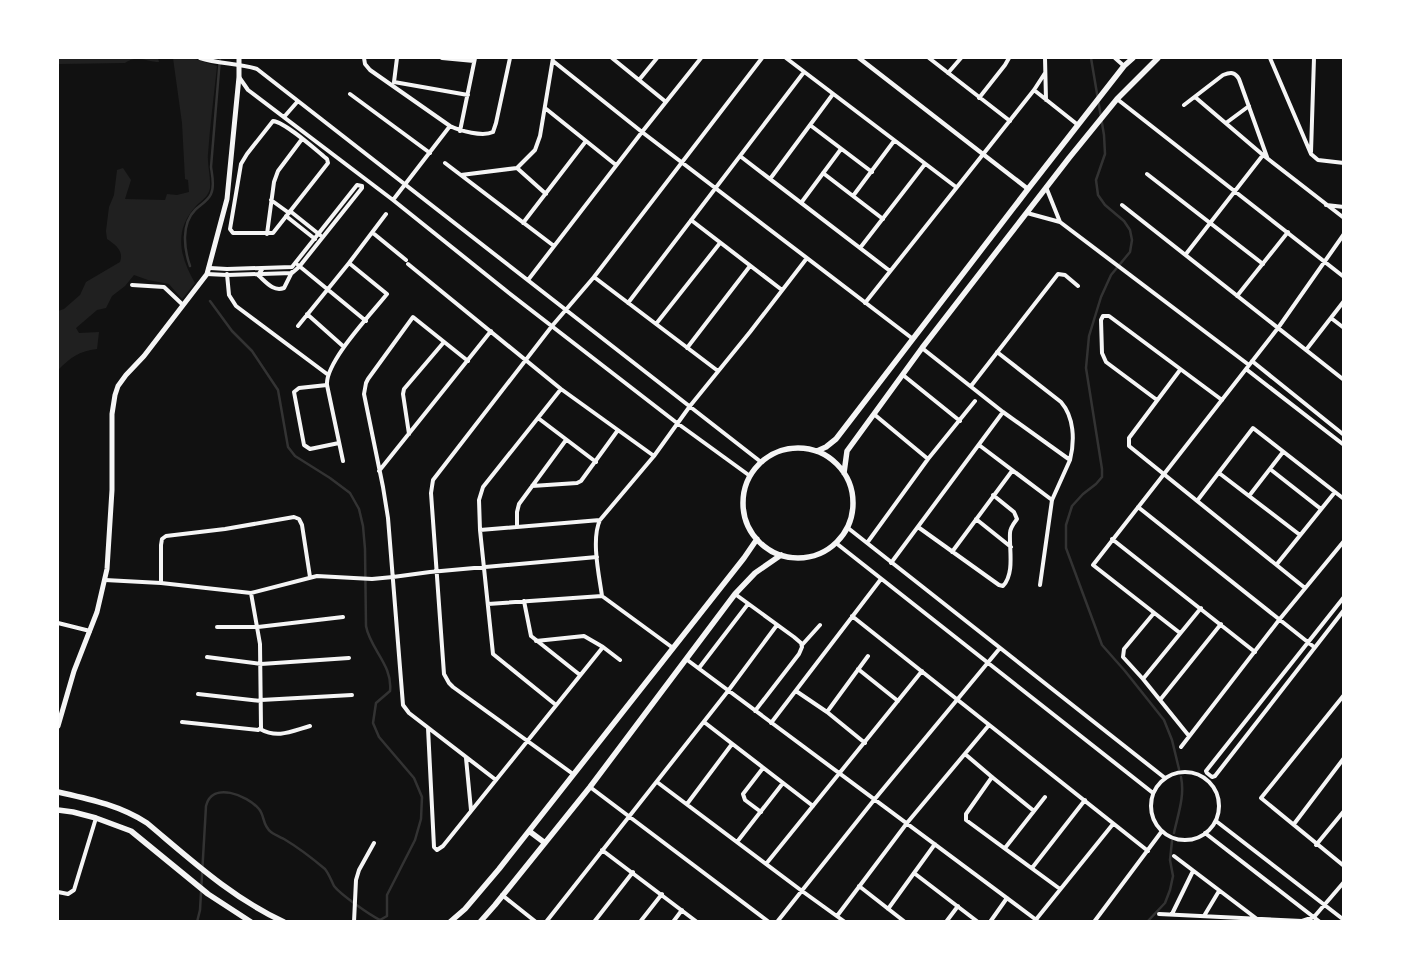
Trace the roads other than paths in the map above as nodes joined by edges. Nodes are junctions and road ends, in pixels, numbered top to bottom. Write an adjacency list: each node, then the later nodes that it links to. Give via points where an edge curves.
1 (200, 58): 24 (street)
2 (239, 58): 24 (main road)
3 (364, 58): 31 (street, via 366,67)
4 (398, 58): 31 (street)
5 (442, 58): 22 (street)
6 (510, 58): 51 (street, via 493,132)
7 (612, 58): 30 (street)
8 (657, 58): 30 (street)
9 (701, 58): 41 (street)
10 (762, 58): 63 (street)
11 (786, 58): 26 (street)
12 (859, 58): 58 (street)
13 (929, 58): 28 (street)
14 (961, 58): 28 (street)
15 (1009, 58): 37 (street)
16 (1045, 58): 27 (street)
17 (1115, 58): 25 (street)
18 (1133, 58): 25 (main road)
19 (1158, 58): 38 (main road)
20 (1270, 58): 59 (street)
21 (1314, 58): 59 (street)
22 (474, 59): 35 (street)
23 (553, 59): 44 (street); 52 (street)
24 (238, 64): 29 (main road); 40 (street, via 257,70)
25 (1124, 66): 49 (main road)
26 (804, 72): 34 (street); 61 (street)
27 (1045, 72): 32 (street); 39 (street)
28 (948, 73): 37 (street)
29 (239, 77): 45 (street, via 248,90); 119 (main road, via 226,199)
30 (639, 80): 41 (street)
31 (394, 84): 35 (street); 50 (street)
32 (1034, 90): 39 (street); 46 (street)
33 (350, 94): 57 (street)
34 (833, 94): 48 (street); 55 (street)
35 (468, 95): 51 (street)
36 (1195, 96): 42 (street); 43 (street, via 1223,75 1234,73); 47 (street)
37 (979, 98): 46 (street)
38 (1117, 99): 77 (main road); 80 (street)
39 (1046, 100): 49 (street)
40 (298, 101): 45 (street); 74 (street)
41 (666, 102): 52 (street)
42 (1184, 105)
43 (1249, 106): 47 (street); 62 (street)
44 (545, 108): 54 (street); 68 (street, via 537,146)
45 (284, 117): 85 (street)
46 (1010, 122): 58 (street)
47 (1226, 123): 60 (street)
48 (810, 125): 56 (street); 73 (street)
49 (1078, 125): 78 (main road)
50 (450, 126): 51 (street); 57 (street)
51 (460, 131)
52 (642, 132): 63 (street); 67 (street)
53 (302, 139): 84 (street, via 278,171); 93 (street, via 327,159 328,164); 103 (street, via 273,121 243,160 231,232)
54 (586, 141): 67 (street); 82 (street)
55 (894, 141): 66 (street); 69 (street)
56 (841, 149): 69 (street); 70 (street)
57 (430, 153): 74 (street)
58 (982, 154): 75 (street); 78 (street)
59 (1311, 154): 65 (street, via 1318,160)
60 (1262, 155): 62 (street); 80 (street)
61 (740, 156): 73 (street); 76 (street)
62 (1267, 158): 88 (street)
63 (682, 162): 76 (street); 127 (street)
64 (445, 163): 72 (street)
65 (1344, 163)
66 (925, 164): 75 (street); 96 (street)
67 (616, 165): 108 (street)
68 (517, 168): 72 (street); 82 (street)
69 (872, 172): 83 (street)
70 (823, 173): 83 (street); 86 (street)
71 (1147, 174): 99 (street)
72 (461, 175): 100 (street)
73 (770, 179): 86 (street)
74 (405, 185): 85 (street); 129 (street)
75 (956, 187): 122 (street)
76 (715, 188): 97 (street); 111 (street)
77 (1046, 188): 92 (main road); 98 (street)
78 (1028, 189): 149 (main road)
79 (353, 190): 81 (street); 81 (street, via 358,184 362,186); 87 (street)
80 (1234, 191): 99 (street); 101 (street)
81 (357, 194): 91 (street)
82 (546, 194): 100 (street)
83 (853, 196): 96 (street)
84 (271, 200): 93 (street); 103 (street)
85 (393, 200): 145 (street)
86 (801, 203): 109 (street)
87 (342, 204): 91 (street); 105 (street)
88 (1326, 204): 90 (street); 95 (street)
89 (1122, 205): 110 (street)
90 (1344, 207)
91 (346, 208): 105 (street)
92 (1026, 212): 98 (street); 153 (main road)
93 (288, 214): 103 (street, via 276,230); 105 (street); 106 (street)
94 (386, 214): 102 (street)
95 (1344, 218)
96 (882, 219): 109 (street)
97 (691, 220): 107 (street); 136 (street)
98 (1060, 222): 158 (street)
99 (1210, 222): 110 (street); 115 (street)
100 (523, 223): 108 (street)
101 (1288, 232): 112 (street); 115 (street)
102 (373, 233): 114 (street); 148 (street)
103 (267, 234)
104 (1344, 234): 112 (street)
105 (321, 236): 106 (street)
106 (317, 240): 113 (street); 118 (street)
107 (720, 242): 116 (street); 143 (street)
108 (554, 246): 129 (street)
109 (860, 248): 122 (street)
110 (1186, 254): 134 (street)
111 (807, 258): 133 (street); 137 (street)
112 (1324, 261): 128 (street); 146 (street)
113 (295, 263): 117 (street); 118 (street)
114 (349, 263): 132 (street); 142 (street, via 387,294)
115 (1262, 264): 134 (street)
116 (750, 266): 133 (street); 152 (street)
117 (291, 267): 120 (street); 123 (street)
118 (299, 267): 123 (street); 132 (street)
119 (210, 268): 121 (street); 124 (main road)
120 (262, 268): 121 (street); 126 (street)
121 (227, 269): 125 (street)
122 (890, 271): 137 (street)
123 (292, 273): 126 (street); 126 (street, via 280,289 272,287)
124 (207, 274): 125 (street); 138 (main road)
125 (227, 275): 126 (street); 162 (street, via 229,295 236,306)
126 (258, 275)
127 (594, 277): 136 (street); 139 (street)
128 (1344, 277)
129 (528, 280): 139 (street)
130 (132, 285): 138 (street, via 164,287)
131 (1078, 286): 155 (street, via 1065,275 1058,274)
132 (327, 290): 140 (street); 142 (street)
133 (782, 290): 161 (street)
134 (1237, 296): 146 (street)
135 (1344, 301): 141 (street)
136 (628, 303): 143 (street)
137 (865, 303): 149 (street)
138 (183, 305): 233 (main road, via 126,375 114,395 110,547)
139 (566, 310): 145 (street); 171 (street)
140 (307, 314): 144 (street); 151 (street)
141 (1331, 318): 147 (street); 154 (street)
142 (366, 321): 151 (street)
143 (656, 324): 152 (street)
144 (298, 326)
145 (552, 326): 156 (street); 176 (street)
146 (1278, 328): 154 (street); 158 (street)
147 (1344, 328)
148 (491, 331): 156 (street); 157 (street)
149 (912, 339): 186 (main road, via 836,439)
150 (444, 342): 157 (street); 179 (street, via 404,389 402,398); 195 (street, via 413,317 368,379 364,394)
151 (344, 347): 162 (street)
152 (687, 348): 161 (street)
153 (922, 348): 163 (main road); 166 (street)
154 (1306, 350): 164 (street)
155 (997, 352): 166 (street); 190 (street, via 1068,411 1072,422)
156 (526, 360): 167 (street); 229 (street, via 433,480)
157 (468, 361): 179 (street)
158 (1250, 363): 159 (street); 178 (street, via 1262,369)
159 (1246, 369): 169 (street); 181 (street)
160 (1180, 370): 168 (street); 168 (street, via 1109,316 1103,316 1102,353 1106,362); 169 (street)
161 (718, 371): 171 (street)
162 (327, 374): 165 (street)
163 (903, 375): 173 (main road); 175 (street)
164 (1344, 380)
165 (327, 384): 183 (street); 183 (street, via 299,388 294,392 304,445 310,449)
166 (971, 386): 172 (street)
167 (561, 389): 174 (street); 177 (street)
168 (1157, 400): 198 (street, via 1128,445)
169 (1222, 400): 198 (street)
170 (975, 401): 175 (street)
171 (690, 406): 176 (street); 193 (street)
172 (1003, 412): 184 (street); 190 (street)
173 (874, 415): 189 (street); 197 (main road, via 847,451)
174 (538, 418): 182 (street); 215 (street, via 483,487 479,500)
175 (960, 421): 189 (street)
176 (677, 423): 188 (street); 200 (street)
177 (618, 430): 188 (street); 192 (street)
178 (1339, 431): 180 (street); 181 (street)
179 (409, 434): 195 (street)
180 (1344, 435)
181 (1334, 438): 185 (street)
182 (566, 440): 192 (street); 201 (street)
183 (339, 443): 191 (street)
184 (979, 445): 196 (street); 213 (street)
185 (1344, 445)
186 (817, 451): 193 (main road, via 798,448 778,451); 197 (main road, via 831,459)
187 (1283, 452): 194 (street); 199 (street, via 1253,428); 202 (street)
188 (654, 456): 211 (street)
189 (928, 459): 221 (street)
190 (1070, 460): 206 (street)
191 (343, 461)
192 (596, 462): 201 (street, via 578,483)
193 (761, 462): 200 (main road)
194 (1270, 469): 204 (street); 209 (street)
195 (379, 471): 231 (street, via 386,502)
196 (1012, 471): 203 (street); 206 (street)
197 (844, 473): 214 (main road, via 854,498)
198 (1163, 473): 207 (street); 208 (street)
199 (1219, 473): 204 (street); 207 (street)
200 (750, 476): 217 (main road, via 744,492 743,509)
201 (532, 486): 212 (street, via 517,507)
202 (1335, 492): 205 (street); 209 (street)
203 (993, 495): 210 (street); 222 (street, via 1016,516 1010,531)
204 (1249, 496): 216 (street)
205 (1344, 499)
206 (1052, 500): 235 (street)
207 (1197, 501): 227 (street)
208 (1138, 507): 218 (street); 249 (street)
209 (1322, 509): 216 (street)
210 (976, 519): 222 (street); 223 (street)
211 (600, 520): 212 (street); 225 (street, via 596,533)
212 (517, 527): 215 (street)
213 (918, 527): 223 (street); 226 (street)
214 (848, 528): 220 (main road); 221 (street)
215 (480, 530): 228 (street)
216 (1300, 535): 227 (street)
217 (757, 539): 224 (main road); 262 (main road)
218 (1112, 539): 244 (street); 246 (street, via 1093,565)
219 (1344, 541): 236 (street)
220 (836, 543): 224 (main road, via 808,557); 232 (street)
221 (867, 543): 226 (street)
222 (1011, 547): 223 (street, via 1008,577 1001,587)
223 (952, 552)
224 (781, 555): 238 (main road, via 755,573)
225 (597, 557): 228 (street); 239 (street)
226 (891, 562): 263 (street)
227 (1277, 564): 236 (street)
228 (484, 567): 229 (street); 242 (street)
229 (436, 572): 231 (street); 301 (street, via 446,680)
230 (310, 577): 231 (street); 234 (street, via 302,525 294,517 166,536 161,545); 237 (street)
231 (393, 577): 298 (street, via 402,699 409,713)
232 (881, 579): 247 (street); 271 (street)
233 (105, 580): 234 (street); 256 (main road)
234 (161, 583): 237 (street)
235 (1040, 585)
236 (1305, 588): 249 (street)
237 (250, 593): 255 (street)
238 (735, 594): 243 (street); 269 (main road)
239 (602, 596): 241 (street); 262 (street)
240 (1344, 597): 259 (street)
241 (524, 601): 242 (street); 258 (street, via 530,633)
242 (488, 604): 288 (street, via 493,654)
243 (748, 604): 251 (street); 273 (street)
244 (1201, 608): 252 (street); 257 (street)
245 (1344, 610): 264 (street)
246 (1154, 613): 257 (street); 277 (street, via 1124,649 1122,657)
247 (852, 616): 275 (street); 278 (street)
248 (343, 617): 255 (street)
249 (1279, 620): 259 (street); 265 (street)
250 (58, 623): 256 (street)
251 (777, 624): 260 (street); 279 (street)
252 (1221, 624): 265 (street); 284 (street)
253 (820, 625): 260 (street)
254 (218, 627): 255 (street)
255 (258, 627): 272 (street)
256 (90, 631): 296 (main road)
257 (1180, 633): 277 (street)
258 (536, 640): 261 (street, via 579,635); 276 (street)
259 (1308, 643): 264 (street); 264 (street, via 1206,771 1209,775 1215,776)
260 (802, 645): 290 (street, via 802,650)
261 (603, 647): 270 (street); 276 (street)
262 (673, 648): 309 (main road)
263 (1000, 648): 271 (street); 312 (street)
264 (1314, 648)
265 (1255, 652): 300 (street)
266 (207, 656): 272 (street)
267 (868, 656): 274 (street)
268 (349, 658): 272 (street)
269 (686, 659): 273 (street); 316 (main road)
270 (620, 660)
271 (988, 663): 283 (street); 318 (street)
272 (261, 664): 285 (street)
273 (699, 668): 279 (street)
274 (858, 669): 286 (street); 291 (street)
275 (922, 671): 283 (street); 286 (street)
276 (580, 676): 288 (street)
277 (1143, 679): 284 (street)
278 (796, 691): 291 (street); 294 (street)
279 (728, 692): 290 (street); 293 (street)
280 (198, 694): 285 (street)
281 (352, 695): 285 (street)
282 (1344, 695): 287 (street)
283 (958, 700): 295 (street); 320 (street)
284 (1160, 700): 300 (street)
285 (261, 701): 299 (street)
286 (898, 701): 302 (street)
287 (1338, 702): 289 (street); 334 (street, via 1261,798)
288 (556, 705): 301 (street)
289 (1344, 706)
290 (755, 711): 294 (street)
291 (827, 712): 302 (street)
292 (182, 722): 299 (street)
293 (704, 722): 303 (street); 314 (street)
294 (771, 723): 310 (street)
295 (989, 725): 305 (street); 321 (street)
296 (58, 726)
297 (310, 726): 299 (street, via 278,735)
298 (428, 728): 306 (street); 325 (street, via 432,829 436,850 444,846)
299 (260, 729)
300 (1189, 736): 304 (street)
301 (528, 740): 309 (street); 313 (street)
302 (864, 743): 310 (street)
303 (732, 744): 308 (street); 322 (street)
304 (1181, 747)
305 (965, 754): 311 (street); 332 (street)
306 (466, 758): 313 (street); 325 (street)
307 (1344, 758): 334 (street)
308 (763, 768): 315 (street); 328 (street, via 743,794 745,800)
309 (573, 774): 336 (main road)
310 (839, 774): 320 (street); 323 (street)
311 (992, 777): 326 (street); 343 (street, via 966,817 968,822)
312 (1165, 778): 318 (street); 331 (street, via 1183,772 1202,776 1210,782 1219,801)
313 (496, 780): 325 (street)
314 (657, 782): 322 (street); 329 (street)
315 (783, 783): 323 (street); 328 (street)
316 (590, 787): 329 (street); 340 (main road)
317 (58, 792): 375 (main road, via 132,813 244,901)
318 (1154, 793): 335 (street, via 1152,813)
319 (1045, 797): 326 (street)
320 (874, 800): 332 (street); 357 (street)
321 (1084, 800): 333 (street); 349 (street)
322 (687, 804): 338 (street)
323 (813, 806): 347 (street)
324 (58, 810): 330 (main road)
325 (471, 811)
326 (1034, 811): 343 (street)
327 (1344, 811): 342 (street)
328 (761, 812): 338 (street)
329 (629, 816): 344 (street); 385 (street)
330 (96, 818): 358 (street, via 74,890 68,894); 374 (main road, via 131,832 206,892)
331 (1216, 821): 337 (street); 362 (street)
332 (906, 824): 341 (street); 354 (street)
333 (1113, 824): 345 (street); 355 (street)
334 (1294, 824): 342 (street)
335 (1162, 831): 337 (street, via 1183,840); 345 (street)
336 (528, 832): 340 (main road); 377 (main road, via 470,903)
337 (1204, 834): 370 (street)
338 (737, 842): 347 (street)
339 (374, 843): 376 (street, via 354,887)
340 (546, 843): 360 (main road)
341 (935, 844): 352 (street); 361 (street)
342 (1316, 845): 348 (street)
343 (1004, 848): 349 (street)
344 (602, 850): 351 (street); 380 (street)
345 (1148, 851): 392 (street)
346 (1174, 856): 350 (street)
347 (766, 864): 357 (street)
348 (1344, 866)
349 (1032, 868): 355 (street)
350 (1194, 871): 356 (street); 367 (street)
351 (632, 872): 359 (street); 381 (street)
352 (914, 873): 363 (street); 364 (street)
353 (1344, 882): 362 (street)
354 (859, 886): 364 (street); 368 (street)
355 (1060, 890): 373 (street)
356 (1219, 890): 369 (street); 371 (street)
357 (802, 891): 368 (street); 386 (street)
358 (58, 892)
359 (662, 894): 365 (street); 382 (street)
360 (502, 896): 378 (main road); 379 (street)
361 (1007, 898): 373 (street); 391 (street)
362 (1326, 905): 370 (street); 372 (street)
363 (958, 906): 389 (street); 390 (street)
364 (888, 909): 388 (street)
365 (682, 910): 383 (street); 384 (street)
366 (1159, 914): 367 (street)
367 (1172, 914): 369 (street)
368 (837, 916): 387 (street)
369 (1204, 916): 371 (street)
370 (1314, 917): 371 (street, via 1302,921); 393 (street)
371 (1257, 919)
372 (1344, 920)
373 (1036, 921)
374 (251, 922)
375 (284, 922)
376 (354, 922)
377 (450, 922)
378 (480, 922)
379 (536, 922)
380 (546, 922)
381 (594, 922)
382 (640, 922)
383 (673, 922)
384 (698, 922)
385 (769, 922)
386 (777, 922)
387 (845, 922)
388 (905, 922)
389 (946, 922)
390 (978, 922)
391 (990, 922)
392 (1094, 922)
393 (1320, 922)

